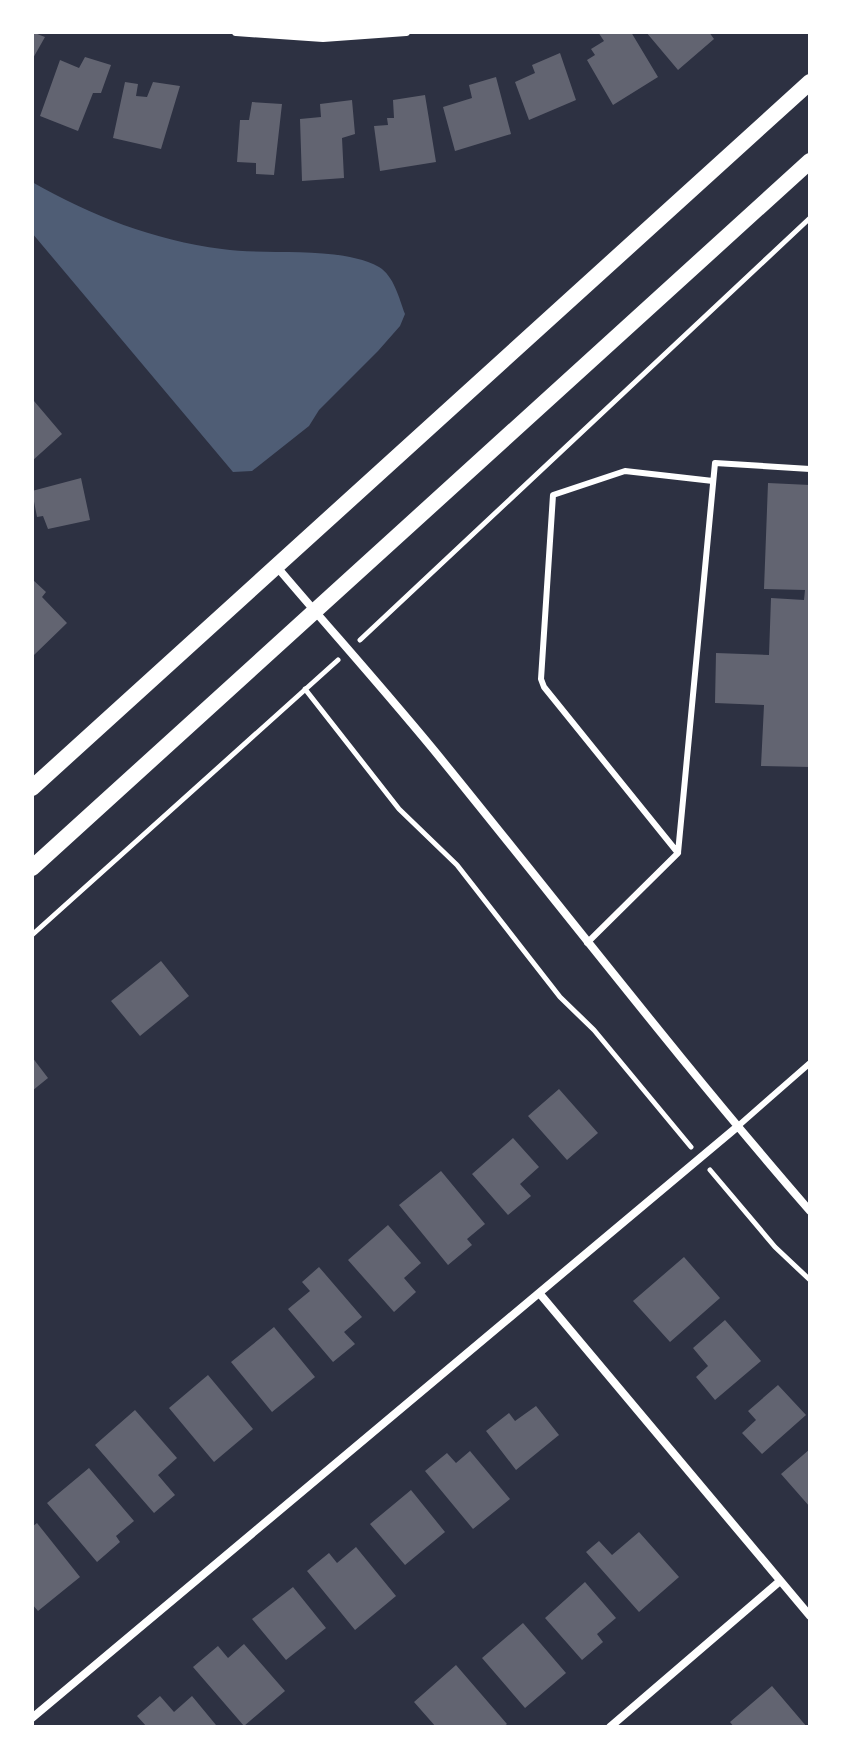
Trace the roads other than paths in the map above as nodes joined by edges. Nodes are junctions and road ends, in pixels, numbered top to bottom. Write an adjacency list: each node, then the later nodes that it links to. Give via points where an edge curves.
1 (236, 32): 2 (street, via 323,38)
2 (406, 32)
3 (810, 82): 7 (main road)
4 (810, 161): 8 (main road)
5 (810, 469): 6 (lane, via 715,463)
6 (713, 481): 10 (lane); 10 (lane, via 625,471 553,495 541,679)
7 (276, 566): 8 (street); 9 (main road)
8 (316, 613): 11 (main road); 12 (street)
9 (32, 788)
10 (678, 853): 12 (lane)
11 (32, 868)
12 (587, 943): 14 (street)
13 (810, 1063): 14 (lane)
14 (737, 1127): 15 (street); 16 (street)
15 (810, 1211)
16 (540, 1294): 17 (street); 19 (street)
17 (780, 1581): 18 (street); 20 (street)
18 (810, 1616)
19 (32, 1718)
20 (610, 1727)

